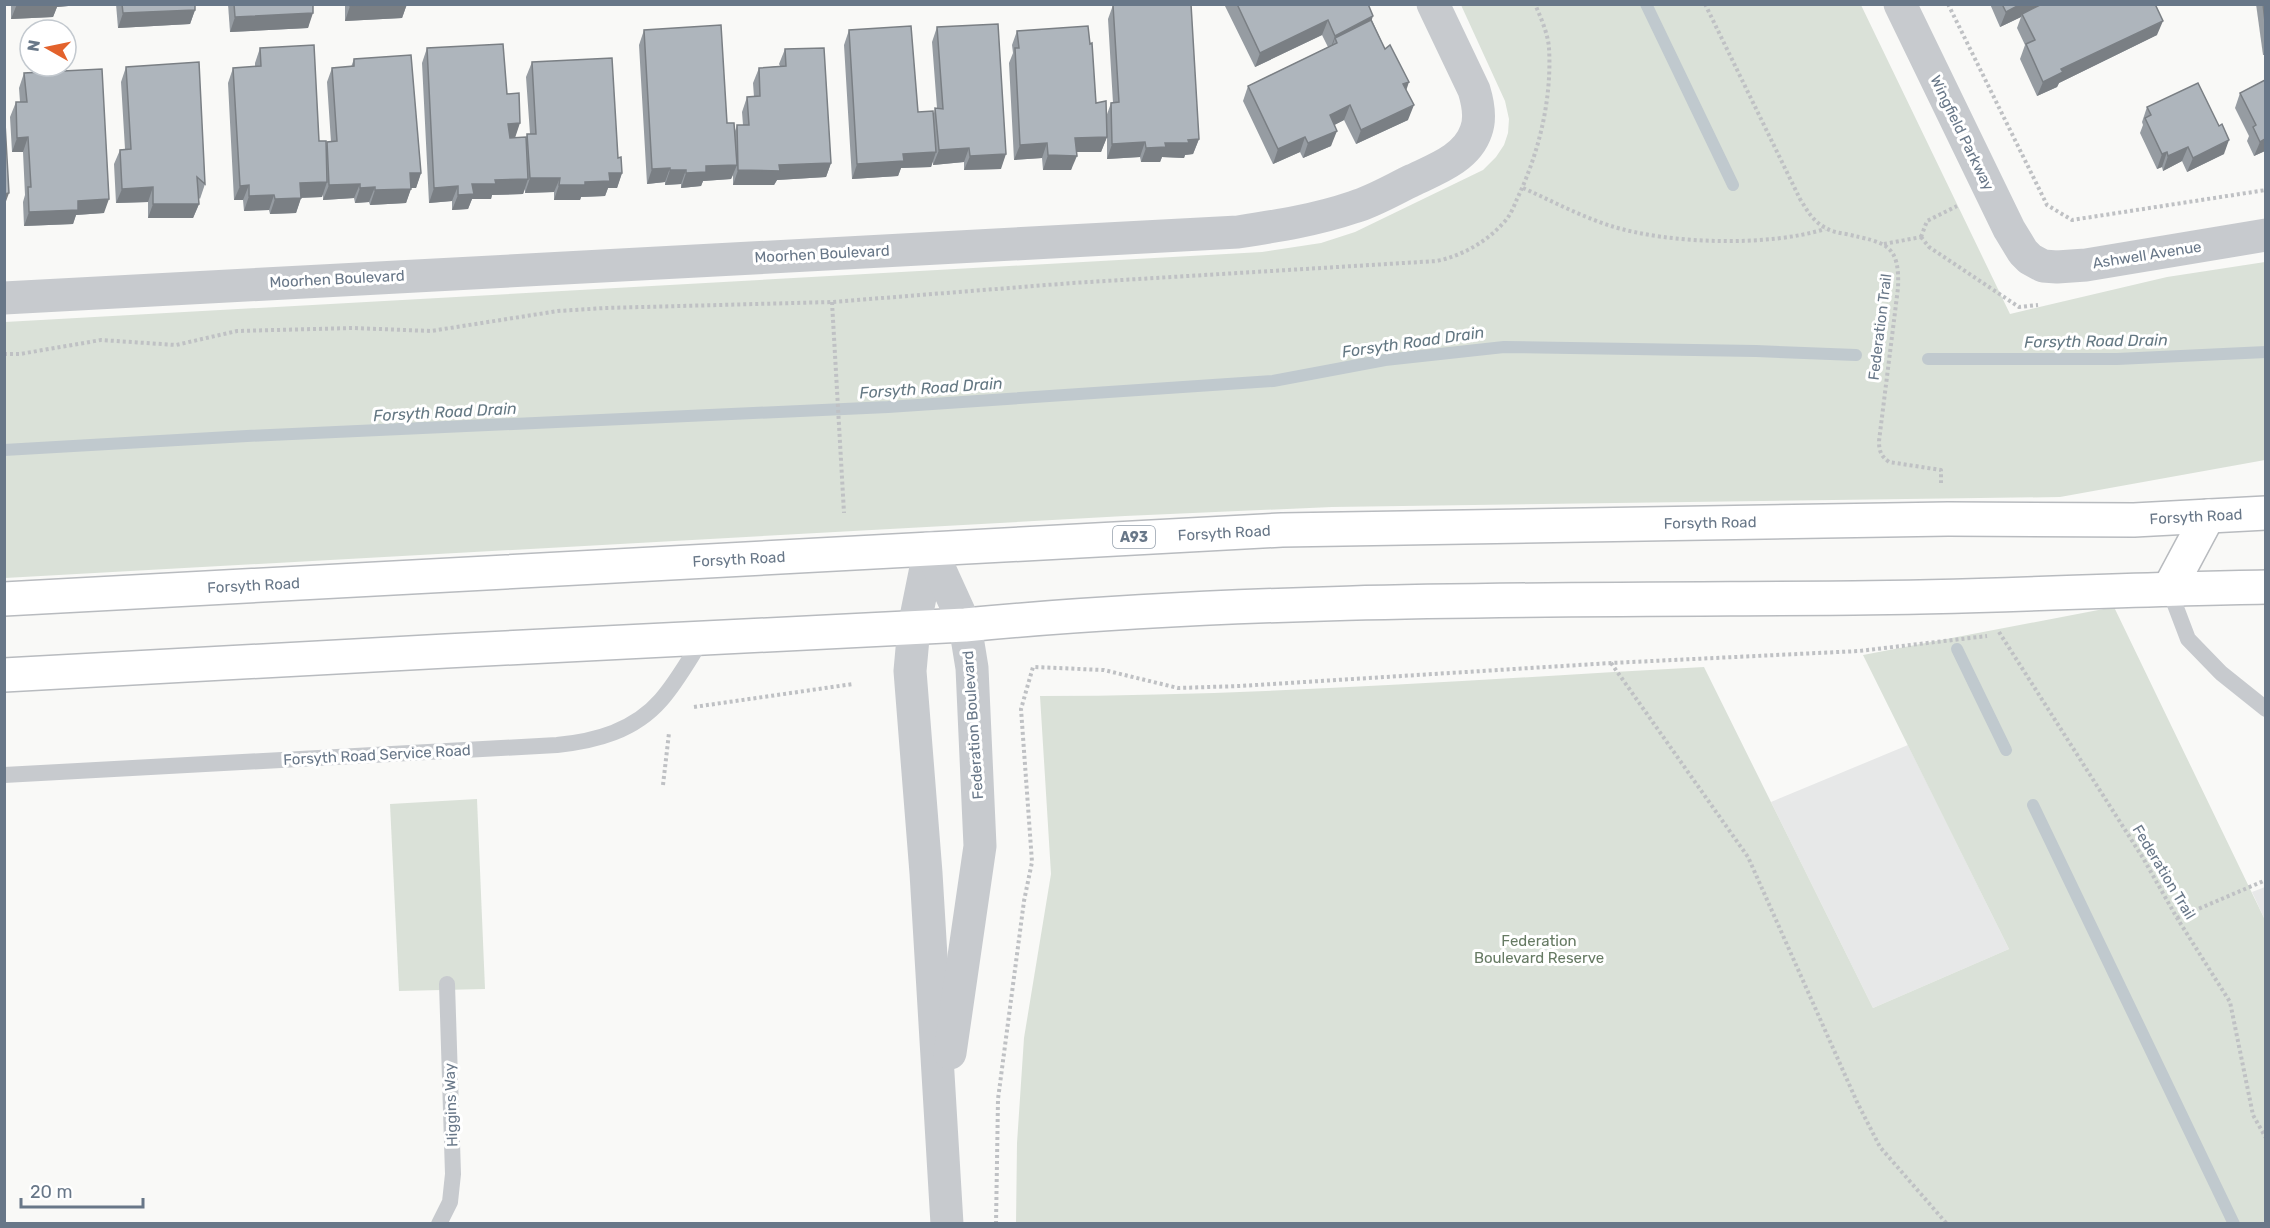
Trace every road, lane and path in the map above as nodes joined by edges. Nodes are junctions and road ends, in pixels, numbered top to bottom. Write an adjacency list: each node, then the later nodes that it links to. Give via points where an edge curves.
1 (1433, 4): 12 (street, Moorhen Boulevard, via 1478,102 1477,130 1471,142 1445,165 1356,207 1281,226 1238,232)
2 (1706, 4): 7 (path, via 1800,199 1812,218)
3 (1900, 4): 11 (street, Wingfield Parkway, via 2009,229)
4 (1948, 4): 6 (path, via 2047,205 2072,220)
5 (1523, 188): 7 (path, via 1614,227 1662,236 1739,240 1785,238)
6 (2265, 190)
7 (1826, 229): 10 (path)
8 (2265, 235): 11 (street, Ashwell Avenue, via 2086,265 2043,266)
9 (1921, 237): 10 (path)
10 (1884, 244): 14 (path, Federation Trail, via 1899,266 1879,441 1882,458)
11 (2030, 259)
12 (4, 298)
13 (832, 302): 15 (path)
14 (1941, 470)
15 (844, 513)
16 (2265, 513): 17 (highway, Forsyth Road / A93)
17 (2208, 516): 18 (highway, Forsyth Road / A93, via 1281,530); 20 (highway)
18 (930, 548): 21 (highway, Forsyth Road / A93); 22 (street, Federation Boulevard); 23 (street, Federation Boulevard)
19 (2265, 587): 20 (highway)
20 (2169, 589): 22 (highway, via 1255,607); 29 (lane, via 2188,639)
21 (4, 599)
22 (965, 625): 23 (highway); 36 (street, Federation Boulevard, via 972,668 981,846)
23 (914, 627): 24 (highway); 36 (street, Federation Boulevard, via 910,671)
24 (704, 638): 26 (highway); 31 (lane, Forsyth Road Service Road, via 662,700 640,720 597,739)
25 (1611, 663): 34 (path, Federation Trail, via 1859,651 2000,634 2143,858); 40 (path, via 1178,688 1104,670 1033,667 1021,709 1032,862 998,1099); 41 (path, via 1748,857 1880,1147)
26 (4, 675)
27 (853, 684): 28 (path)
28 (693, 707)
29 (2265, 709)
30 (669, 726): 32 (path)
31 (4, 776)
32 (663, 785)
33 (2265, 880): 34 (path)
34 (2176, 918): 37 (path, Federation Trail, via 2230,1002 2253,1115)
35 (447, 984): 38 (lane, Higgins Way, via 453,1174 450,1202)
36 (940, 1123): 39 (street, Federation Boulevard)
37 (2265, 1138)
38 (439, 1224)
39 (947, 1224)
40 (996, 1224)
41 (1947, 1224)

